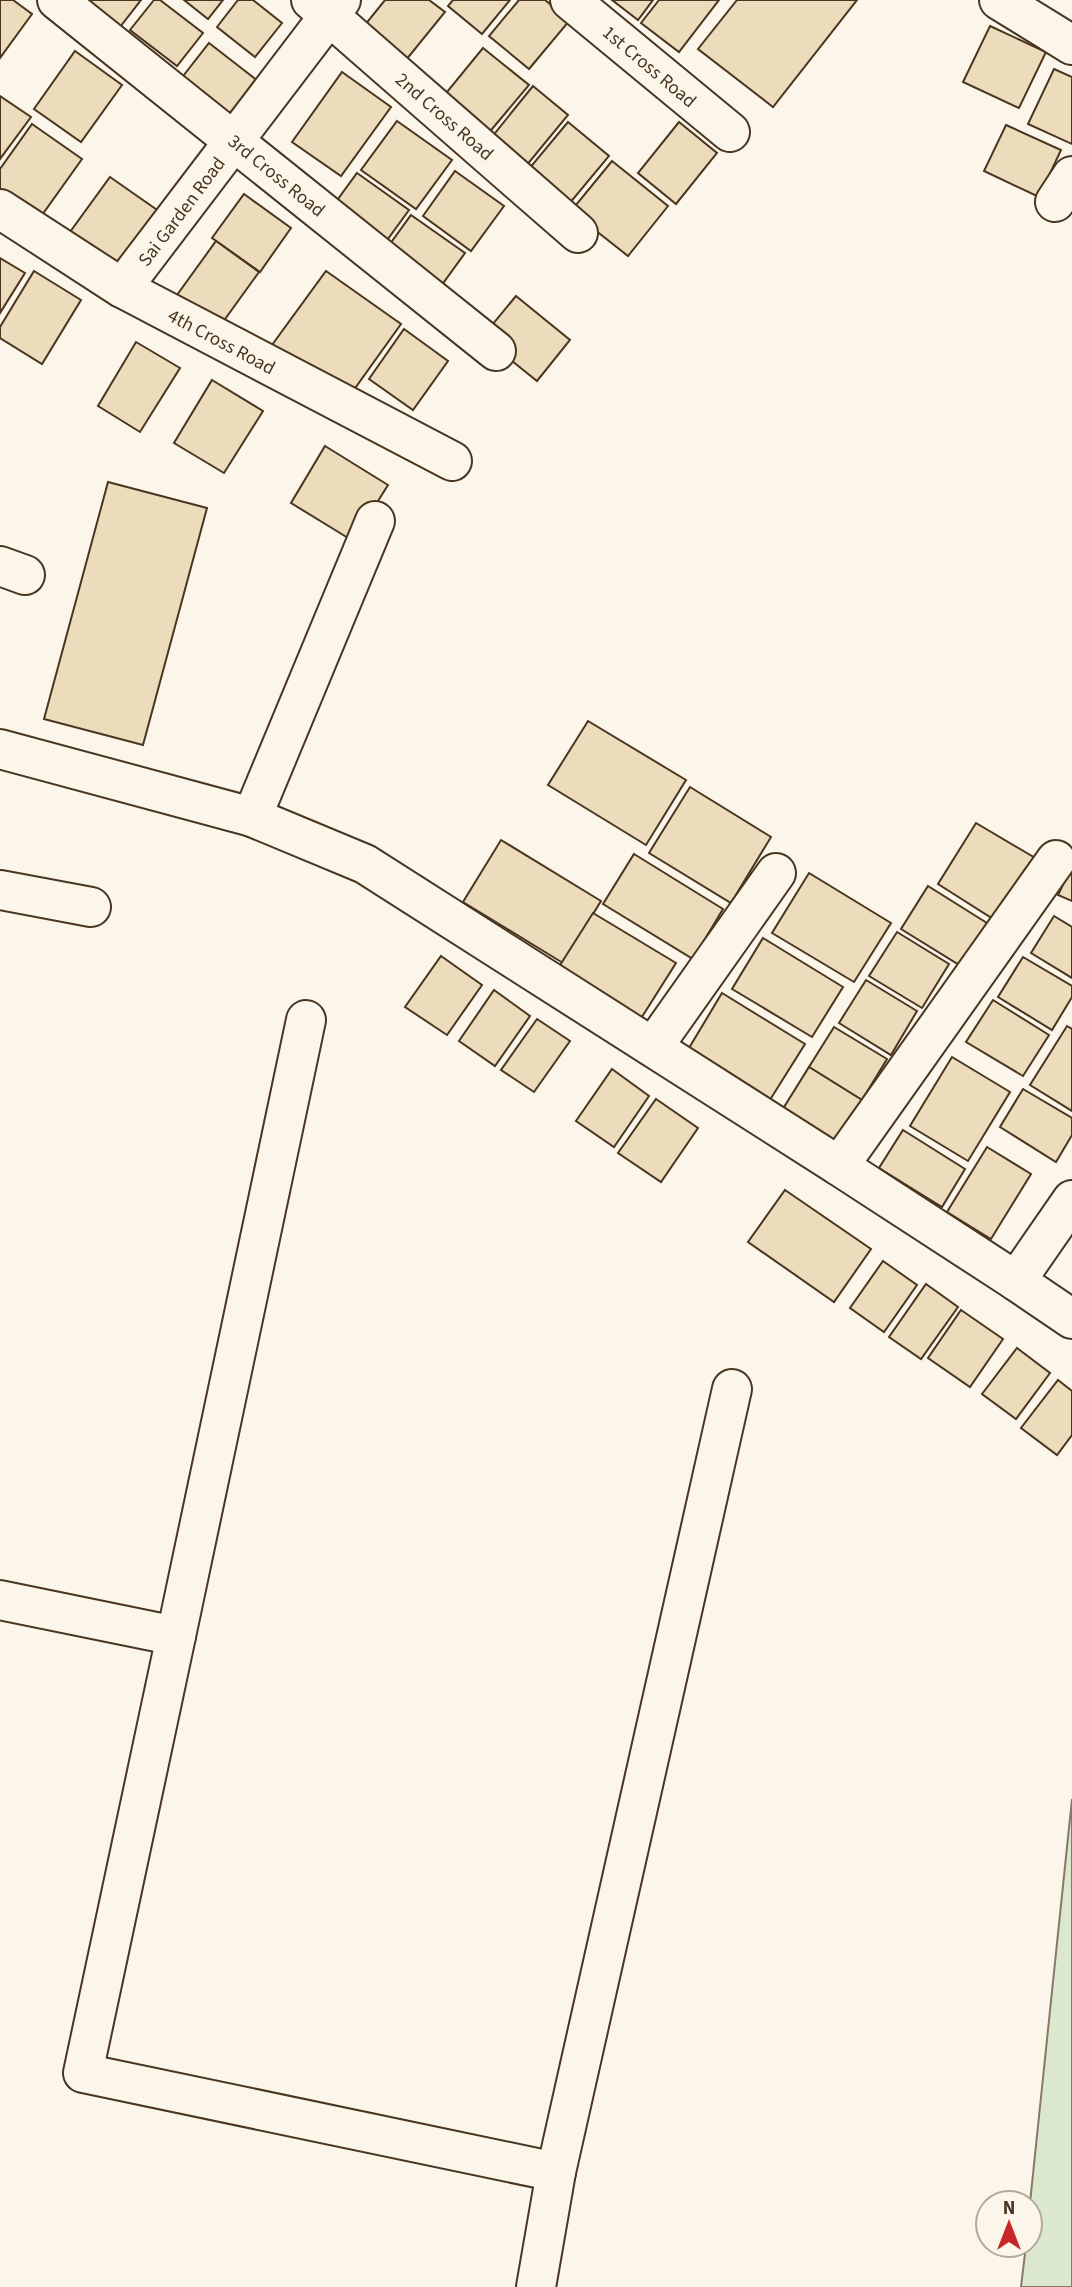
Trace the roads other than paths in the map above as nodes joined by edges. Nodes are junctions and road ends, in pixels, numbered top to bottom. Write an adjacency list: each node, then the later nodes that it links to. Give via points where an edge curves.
1 (57, 0): 7 (street, 3rd Cross Road)
2 (570, 0): 6 (street, 1st Cross Road)
3 (999, 0): 5 (street)
4 (327, 5): 7 (street, Sai Garden Road); 9 (street, 2nd Cross Road)
5 (1072, 45)
6 (730, 132)
7 (234, 141): 10 (street, Sai Garden Road); 11 (street, 3rd Cross Road)
8 (0, 209): 10 (street, 4th Cross Road)
9 (578, 233)
10 (122, 288): 12 (street, 4th Cross Road)
11 (496, 351)
12 (452, 461)
13 (375, 521): 15 (street)
14 (0, 749): 15 (street)
15 (252, 817): 21 (street, via 365,864)
16 (1056, 860): 22 (street)
17 (776, 873): 21 (street)
18 (0, 890): 19 (street)
19 (90, 906)
20 (306, 1020): 28 (street)
21 (653, 1047): 22 (street)
22 (839, 1166): 24 (street)
23 (1072, 1200): 24 (street)
24 (1016, 1281): 25 (street)
25 (1072, 1319)
26 (732, 1389): 29 (street)
27 (0, 1600): 28 (street)
28 (176, 1636): 29 (street, via 83,2073)
29 (556, 2172): 30 (street)
30 (536, 2287)

